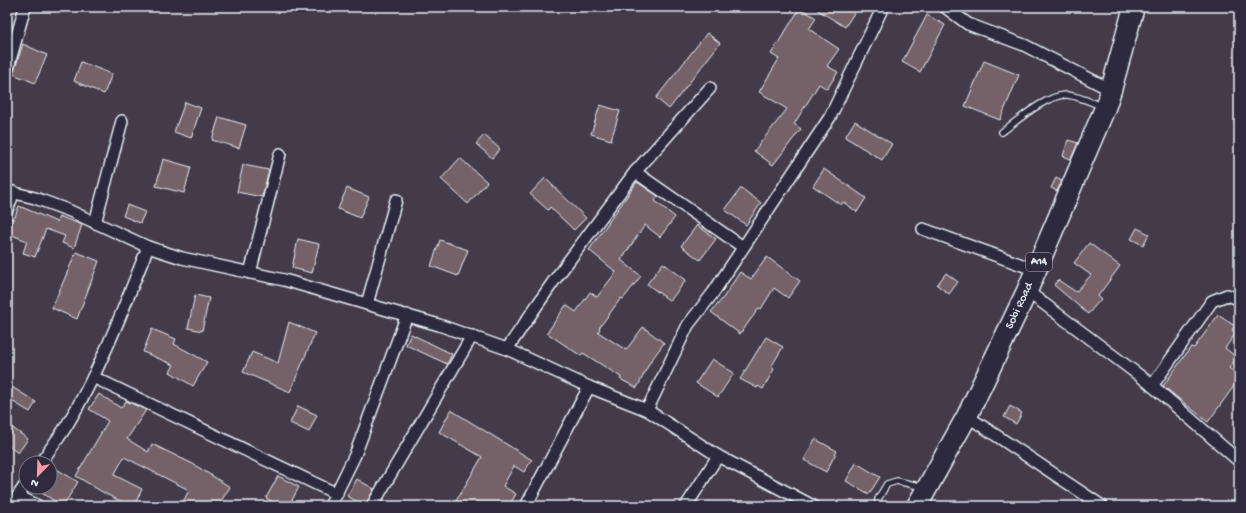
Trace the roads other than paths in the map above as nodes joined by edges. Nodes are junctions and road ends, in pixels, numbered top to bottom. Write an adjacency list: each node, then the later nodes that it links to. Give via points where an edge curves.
1 (25, 7): 5 (street)
2 (883, 7): 18 (street, via 830,117)
3 (945, 7): 7 (street, via 968,24 1024,45)
4 (1134, 7): 7 (highway, Sobi Road / A14)
5 (7, 71)
6 (710, 88): 11 (street)
7 (1108, 99): 9 (lane, via 1066,95 1048,100); 19 (highway, Sobi Road / A14)
8 (122, 121): 15 (street)
9 (1002, 132)
10 (280, 154): 20 (street)
11 (635, 172): 18 (street); 26 (street)
12 (11, 191): 14 (street); 15 (street)
13 (396, 200): 23 (street)
14 (7, 210)
15 (95, 223): 17 (street)
16 (923, 228): 19 (street)
17 (148, 247): 20 (street); 27 (street)
18 (743, 247): 30 (street, via 714,293 688,325)
19 (1036, 270): 21 (highway, Sobi Road / A14)
20 (250, 273): 23 (street)
21 (1027, 292): 28 (street); 31 (highway, Sobi Road / A14)
22 (1239, 299): 28 (street, via 1227,295 1212,301)
23 (367, 304): 24 (street)
24 (407, 315): 25 (street); 35 (street, via 355,455)
25 (472, 336): 26 (street); 41 (street)
26 (507, 349): 29 (street)
27 (93, 377): 32 (street, via 67,425); 35 (street)
28 (1152, 386): 34 (street)
29 (589, 387): 30 (street); 42 (street)
30 (647, 410): 33 (street)
31 (967, 416): 37 (highway, Sobi Road / A14); 46 (street)
32 (46, 455)
33 (718, 456): 43 (street); 44 (street)
34 (1239, 461)
35 (337, 494): 40 (street)
36 (18, 496): 38 (street); 39 (street)
37 (922, 501): 45 (lane, via 897,481 887,484 878,499)
38 (11, 506)
39 (38, 506)
40 (330, 506)
41 (372, 506)
42 (526, 506)
43 (686, 506)
44 (813, 506)
45 (878, 506)
46 (1102, 506)

